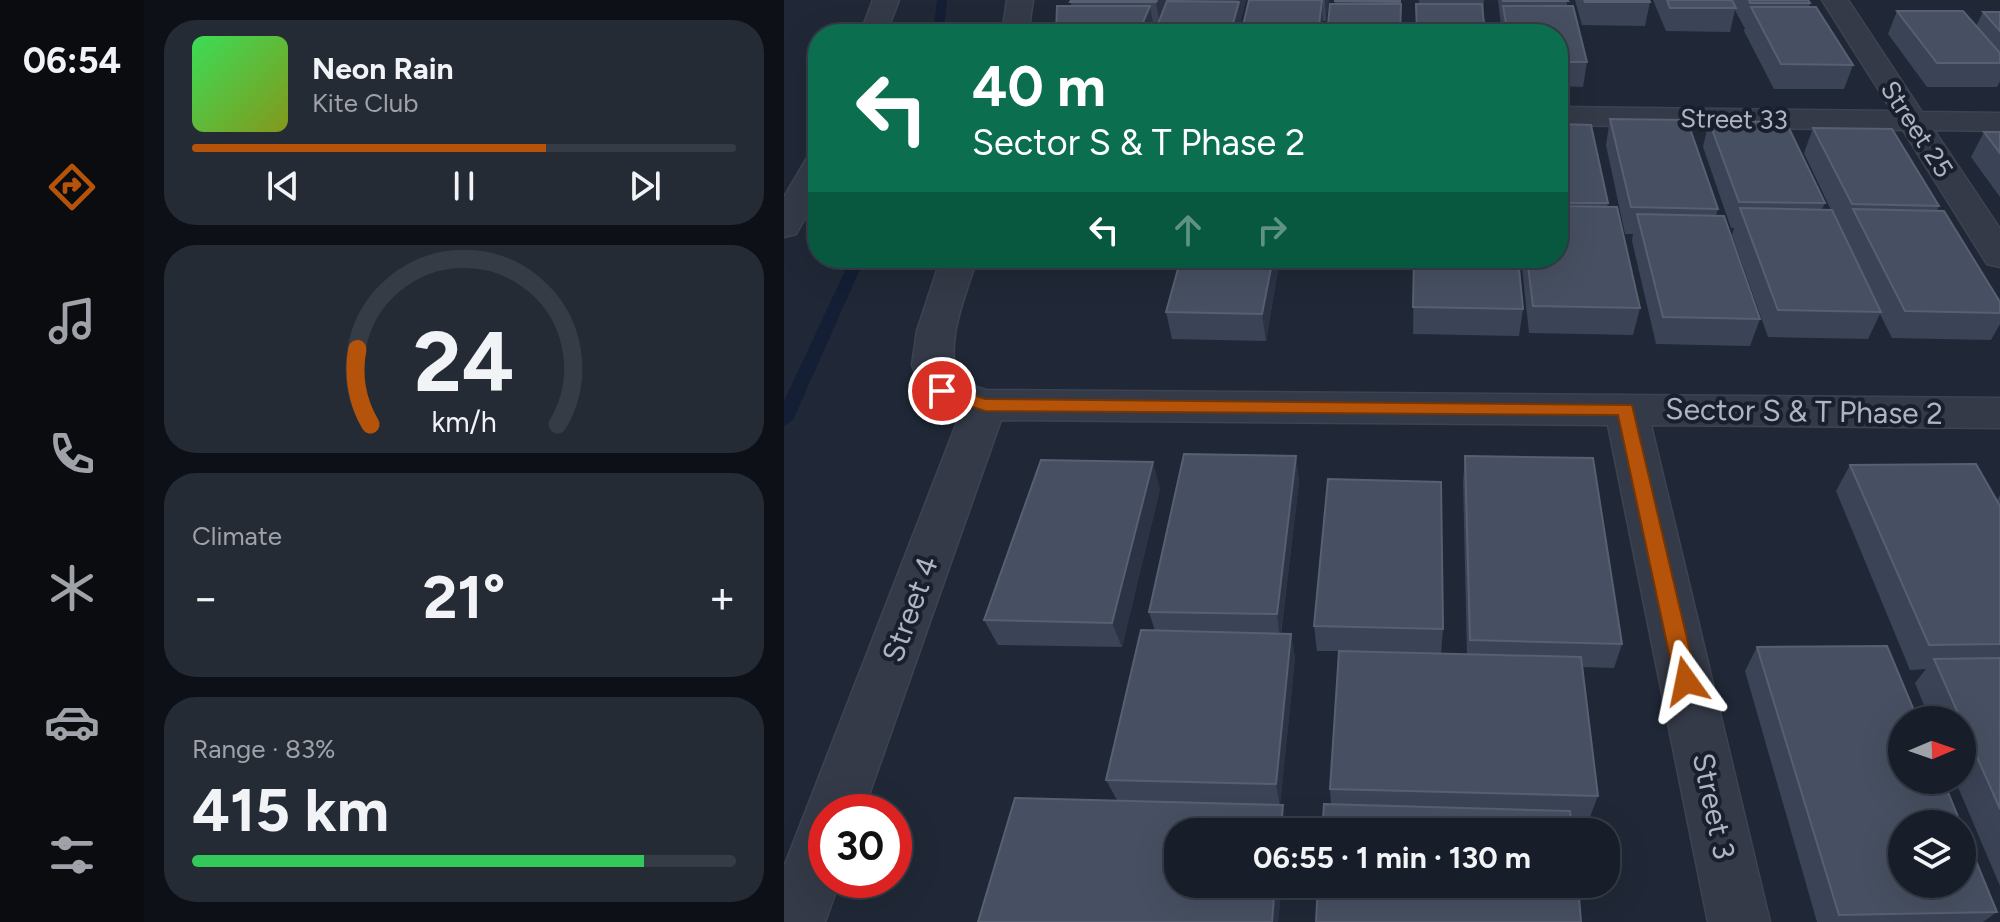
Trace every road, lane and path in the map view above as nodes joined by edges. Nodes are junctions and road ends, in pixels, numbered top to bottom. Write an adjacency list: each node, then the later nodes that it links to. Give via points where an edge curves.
1 (886, 0): 4 (street)
2 (1020, 0): 5 (street)
3 (1835, 0): 7 (street, Street 25)
4 (877, 24)
5 (1016, 24)
6 (1568, 116): 7 (street, Street 33)
7 (1911, 121): 8 (street, Street 33); 11 (street, Street 25)
8 (2000, 122)
9 (808, 183): 10 (street)
10 (784, 227)
11 (2000, 256)
12 (956, 268): 13 (street, Sector S & T Phase 2, via 936,331 932,365 942,391)
13 (985, 405): 14 (street, Sector S & T Phase 2); 16 (street, Street 4)
14 (1626, 409): 15 (street, Sector S & T Phase 2); 19 (street, Street 3)
15 (2000, 413)
16 (841, 794)
17 (808, 884): 18 (street)
18 (794, 922)
19 (1739, 922)

